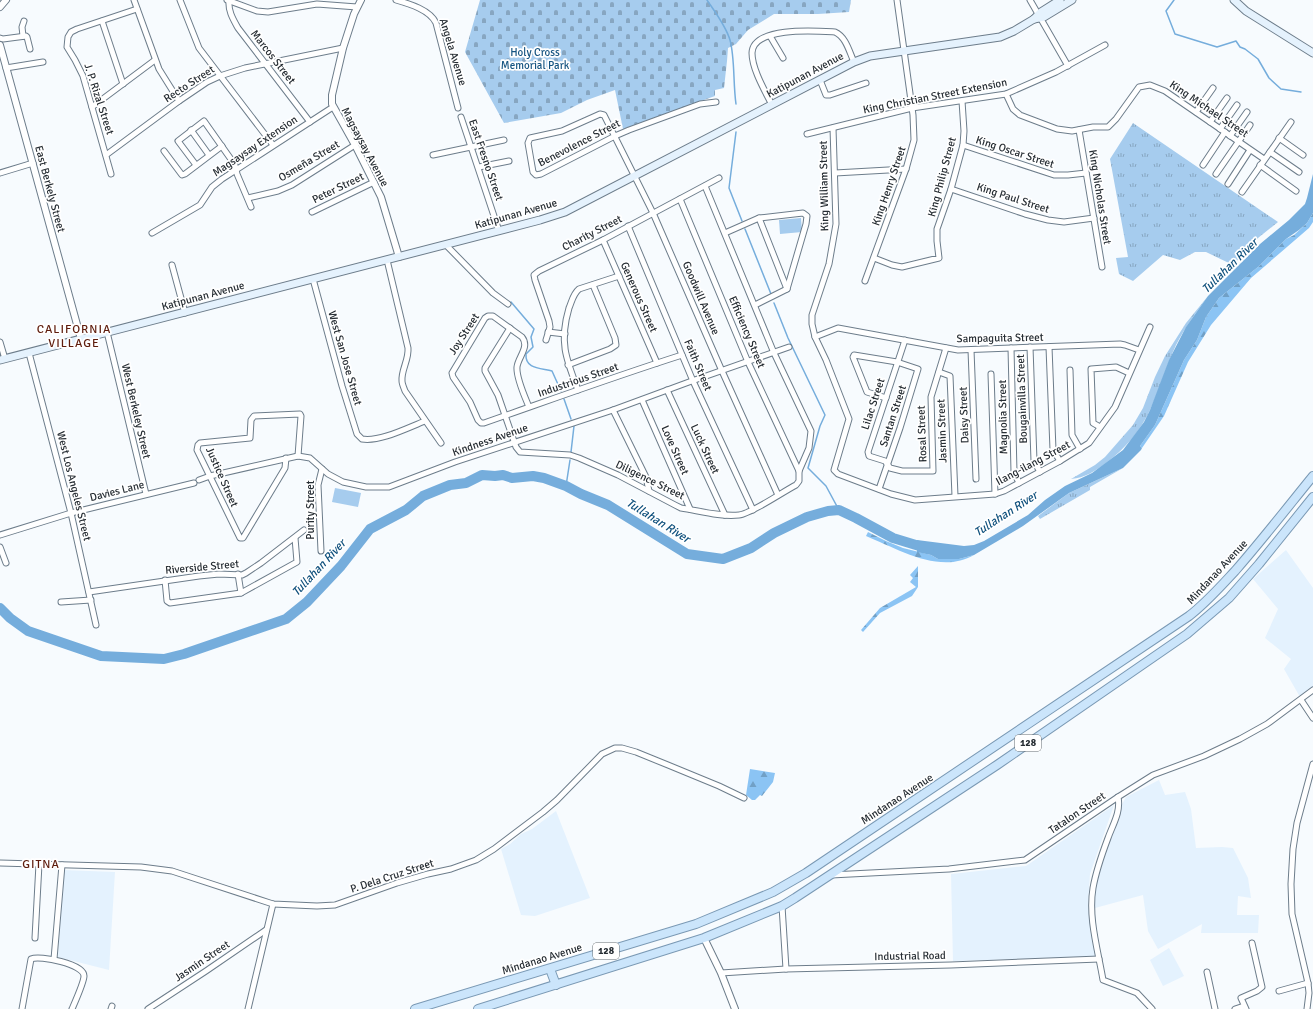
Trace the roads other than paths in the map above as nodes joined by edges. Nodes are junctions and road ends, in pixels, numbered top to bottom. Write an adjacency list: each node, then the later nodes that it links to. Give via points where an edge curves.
1 (6, 0): 12 (street)
2 (134, 0): 14 (street)
3 (180, 0): 34 (street, via 199,48)
4 (228, 0): 13 (street, via 268,12 317,4); 31 (street, Marcos Street, via 234,22)
5 (362, 0): 13 (street, Magsaysay Avenue)
6 (396, 0): 48 (street, Angela Avenue, via 433,17)
7 (897, 0): 25 (street, King Henry Street)
8 (1030, 0): 15 (street)
9 (1060, 0): 15 (main road, Katipunan Avenue)
10 (1072, 0): 15 (main road, Katipunan Avenue, via 1044,18)
11 (1234, 0): 26 (main road, via 1246,11)
12 (0, 7)
13 (357, 7): 23 (street, Magsaysay Avenue)
14 (137, 9): 17 (street, J. P. Rizal Street); 28 (street)
15 (1038, 17): 25 (main road, Katipunan Avenue, via 1014,31 994,38); 32 (street)
16 (24, 21): 18 (street)
17 (102, 21): 37 (street); 46 (street, J. P. Rizal Street, via 71,32 67,41 67,46 83,76)
18 (23, 36): 20 (street); 24 (street, via 27,37)
19 (770, 36): 27 (street); 30 (street, via 800,31 835,32 844,39); 44 (street, via 759,40 752,54 756,72)
20 (0, 38)
21 (0, 45): 33 (street, East Berkely Street)
22 (1105, 45): 32 (street, King Christian Street Extension)
23 (343, 48): 31 (street, Recto Street); 47 (street, Magsaysay Avenue, via 332,95)
24 (30, 49)
25 (904, 51): 30 (main road, Katipunan Avenue, via 870,56); 49 (street, King Henry Street)
26 (1313, 53)
27 (783, 58)
28 (155, 60): 37 (street); 41 (street)
29 (43, 62): 33 (street)
30 (854, 62): 35 (main road, Katipunan Avenue)
31 (266, 64): 34 (street, Recto Street, via 235,70); 54 (street, Marcos Street)
32 (1068, 66): 39 (street, King Christian Street Extension)
33 (6, 68): 82 (street, East Berkely Street)
34 (220, 76): 41 (street, Recto Street); 68 (street)
35 (820, 80): 36 (street, via 826,95); 44 (main road, Katipunan Avenue)
36 (866, 83)
37 (123, 84): 46 (street)
38 (1213, 88): 50 (street)
39 (1006, 94): 42 (street, King Christian Street Extension); 60 (street, King Michael Street, via 1013,109 1024,117 1057,129)
40 (1227, 98): 55 (street)
41 (180, 101): 76 (street, Recto Street)
42 (962, 101): 49 (street, King Christian Street Extension); 70 (street, King Philip Street)
43 (716, 102): 63 (street, Benevolence Street, via 700,104)
44 (772, 105): 95 (main road, Katipunan Avenue)
45 (1237, 105): 61 (street)
46 (92, 107): 76 (street, J. P. Rizal Street)
47 (333, 107): 54 (street, Magsaysay Extension); 69 (street, Magsaysay Avenue)
48 (458, 108)
49 (912, 108): 58 (street, King Christian Street Extension); 88 (street, King Henry Street, via 914,140)
50 (1196, 112): 55 (street, King Michael Street); 60 (street, King Michael Street, via 1150,84 1139,87 1116,120 1108,127)
51 (1247, 112): 64 (street)
52 (600, 114): 63 (street, Goodwill Avenue, via 604,115); 63 (street, Benevolence Street, via 562,131 529,139 533,172 536,175 541,174)
53 (461, 117): 72 (street, East Fresno Street)
54 (310, 122): 68 (street, Magsaysay Extension)
55 (1210, 122): 61 (street, King Michael Street)
56 (1291, 122): 65 (street)
57 (1250, 124): 67 (street)
58 (833, 128): 62 (street, King Christian Street Extension); 91 (street, King William Street)
59 (191, 130): 71 (street, via 205,121); 77 (street); 83 (street, via 178,142)
60 (1079, 130): 92 (street, King Nicholas Street)
61 (1223, 131): 64 (street, King Michael Street); 84 (street)
62 (807, 134)
63 (615, 136): 95 (street, Goodwill Avenue)
64 (1230, 136): 67 (street, King Michael Street)
65 (1279, 138): 75 (street); 79 (street)
66 (504, 140): 72 (street)
67 (1239, 141): 73 (street, King Michael Street); 94 (street)
68 (273, 145): 87 (street, Magsaysay Extension)
69 (355, 145): 97 (street, Magsaysay Avenue); 103 (street, Osmeña Street, via 292,185)
70 (963, 145): 92 (street, King Oscar Street, via 1054,175); 100 (street, King Philip Street)
71 (222, 146): 77 (street); 87 (street)
72 (471, 147): 78 (street); 86 (street, East Fresno Street)
73 (1250, 150): 80 (street, King Michael Street); 98 (street)
74 (164, 151): 83 (street, via 182,175)
75 (1270, 152): 80 (street); 89 (street)
76 (106, 155): 93 (street, J. P. Rizal Street)
77 (209, 155): 83 (street)
78 (433, 155)
79 (1303, 155)
80 (1264, 159): 85 (street)
81 (509, 161): 86 (street)
82 (33, 163): 90 (street); 135 (street, East Berkely Street)
83 (196, 165)
84 (1203, 165)
85 (1260, 165): 101 (street); 102 (street)
86 (478, 167): 111 (street, East Fresno Street)
87 (236, 170): 103 (street); 112 (street, Magsaysay Extension, via 216,183 200,205)
88 (906, 170): 91 (street); 117 (street, King Henry Street)
89 (1299, 172)
90 (0, 173)
91 (835, 173): 134 (street, King William Street, via 836,224 828,264 812,314)
92 (1086, 173): 109 (street, King Nicholas Street)
93 (111, 174)
94 (1216, 174)
95 (635, 175): 107 (street, Goodwill Avenue); 111 (main road, Katipunan Avenue, via 565,212)
96 (719, 178): 99 (street, Charity Street)
97 (374, 182): 106 (street, Peter Street); 116 (street, Magsaysay Avenue, via 386,211)
98 (1228, 184)
99 (705, 186): 104 (street, Charity Street); 113 (street, Diligence Street)
100 (951, 189): 109 (street, King Paul Street, via 1048,220 1064,222); 117 (street, King Philip Street, via 938,229 939,258 902,267)
101 (1296, 191)
102 (1242, 192)
103 (248, 198): 105 (street)
104 (680, 199): 107 (street, Charity Street); 150 (street, Efficiency Street)
105 (252, 207)
106 (312, 212)
107 (654, 213): 110 (street, Charity Street); 155 (street, Goodwill Avenue)
108 (759, 218): 113 (street); 125 (street); 125 (street, via 803,213 807,216)
109 (1094, 218): 120 (street, King Nicholas Street)
110 (628, 226): 114 (street, Charity Street); 148 (street, Faith Street)
111 (499, 231): 115 (main road, Katipunan Avenue)
112 (152, 233)
113 (725, 233): 127 (street, Diligence Street)
114 (603, 240): 121 (street, Generous Street); 132 (street, Charity Street, via 534,275 549,321)
115 (446, 245): 116 (main road, Katipunan Avenue); 126 (street, via 493,293)
116 (399, 257): 118 (main road, Katipunan Avenue)
117 (874, 258): 123 (street, King Henry Street)
118 (387, 260): 122 (main road, Katipunan Avenue); 167 (street, via 409,356 402,381 405,391)
119 (172, 265): 128 (street)
120 (1102, 267)
121 (619, 276): 124 (street); 152 (street, Generous Street)
122 (313, 279): 128 (main road, Katipunan Avenue); 167 (street, West San Jose Street, via 357,434 368,440)
123 (865, 281)
124 (592, 285): 133 (street, via 576,292); 153 (street, via 616,345)
125 (787, 289): 127 (street)
126 (508, 304)
127 (755, 305): 147 (street, Diligence Street)
128 (185, 313): 131 (main road, Katipunan Avenue)
129 (1150, 327): 145 (street, Ilang-ilang Street)
130 (510, 328): 164 (street, Joy Street, via 525,342 517,369); 166 (street, via 485,368); 168 (street, Joy Street, via 491,315 486,316 453,371 453,377 467,396)
131 (107, 332): 135 (main road, Katipunan Avenue); 188 (street, West Berkeley Street)
132 (548, 332): 133 (street); 136 (street, Charity Street)
133 (564, 334): 153 (street)
134 (815, 337): 137 (street, Sampaguita Street, via 838,328); 186 (street, Ilang-ilang Street, via 849,418 834,470 838,474)
135 (81, 339): 146 (main road, Katipunan Avenue)
136 (546, 340)
137 (905, 340): 142 (street, Sampaguita Street); 151 (street, Lilac Street)
138 (0, 342): 149 (street)
139 (789, 347): 147 (street, Kindness Avenue)
140 (1030, 347): 141 (street, Sampaguita Street); 143 (street, Sampaguita Street); 179 (street, Bougainvilla Street, via 1034,461)
141 (1049, 347): 145 (street, Sampaguita Street, via 1125,344); 175 (street, via 1053,450)
142 (946, 348): 144 (street, Sampaguita Street); 156 (street, Rosal Street)
143 (1011, 348): 144 (street, Sampaguita Street); 185 (street, Magnolia Street, via 1014,472)
144 (972, 350): 182 (street, Daisy Street)
145 (1139, 350): 157 (street, Ilang-ilang Street)
146 (29, 353): 149 (main road, Katipunan Avenue); 195 (street, West Los Angeles Street)
147 (774, 353): 150 (street, Kindness Avenue); 178 (street, Diligence Street, via 811,431 809,448)
148 (682, 355): 152 (street, Industrious Street); 159 (street, Faith Street)
149 (2, 360)
150 (748, 362): 155 (street, Kindness Avenue); 178 (street, Efficiency Street)
151 (897, 362): 162 (street, Lilac Street); 162 (street, via 856,355 853,357 867,392); 176 (street, Santan Street, via 918,370)
152 (657, 363): 160 (street, Industrious Street)
153 (568, 365): 160 (street)
154 (1070, 370): 172 (street, via 1072,435)
155 (722, 371): 159 (street, Kindness Avenue); 190 (street, Goodwill Avenue)
156 (939, 372): 176 (street, Rosal Street, via 931,397 932,472 902,472 890,468); 191 (street, Jasmin Street, via 950,376)
157 (1129, 372): 169 (street, Ilang-ilang Street, via 1115,407); 169 (street, via 1116,367 1091,369 1093,423)
158 (991, 374): 189 (street)
159 (693, 381): 161 (street, Kindness Avenue); 194 (street, Faith Street)
160 (578, 390): 164 (street, Industrious Street)
161 (667, 390): 163 (street, Kindness Avenue); 197 (street, Luck Street)
162 (886, 398): 176 (street, Lilac Street, via 868,452 869,456)
163 (642, 400): 165 (street, Kindness Avenue); 193 (street, Love Street)
164 (529, 408): 166 (street, Industrious Street)
165 (613, 410): 170 (street, Kindness Avenue); 187 (street, via 646,477)
166 (505, 415): 168 (street, Industrious Street); 170 (street)
167 (425, 421): 171 (street)
168 (481, 423)
169 (1100, 427): 172 (street, Ilang-ilang Street, via 1089,443)
170 (514, 442): 177 (street, Kindness Avenue, via 389,487 373,488 348,484); 187 (street, Diligence Street, via 517,449 523,453 570,455 579,458)
171 (441, 443)
172 (1080, 449): 175 (street, Ilang-ilang Street)
173 (298, 456): 174 (street); 177 (street, Kindness Avenue, via 310,458); 180 (street, Justice Street, via 300,414 254,416 251,420 250,438 198,445 197,449)
174 (286, 458): 180 (street); 180 (street, Justice Street, via 285,468 241,538 238,537)
175 (1060, 461): 179 (street, Ilang-ilang Street)
176 (887, 464): 186 (street, Santan Street)
177 (322, 469): 203 (street, Purity Street, via 318,485)
178 (799, 471): 190 (street, Diligence Street, via 799,481 796,485)
179 (1040, 472): 185 (street, Ilang-ilang Street)
180 (210, 476): 183 (street)
181 (1313, 476): 196 (main road, Mindanao Avenue / 128)
182 (976, 479)
183 (199, 480)
184 (194, 483): 188 (street, Davies Lane)
185 (1019, 483): 189 (street, Ilang-ilang Street)
186 (879, 489): 191 (street, Ilang-ilang Street, via 915,500)
187 (649, 492): 193 (street, Diligence Street, via 675,505)
188 (146, 494): 195 (street, Davies Lane)
189 (995, 494): 191 (street, Ilang-ilang Street)
190 (778, 495): 194 (street, Diligence Street)
191 (955, 496)
192 (1313, 498): 198 (main road, 128)
193 (690, 509): 197 (street, Diligence Street)
194 (753, 510): 197 (street, Diligence Street, via 741,515)
195 (71, 513): 200 (street, Davies Lane); 207 (street, West Los Angeles Street)
196 (1283, 514): 198 (main road); 231 (main road, Mindanao Avenue / 128, via 1200,608 806,873 773,892 696,924)
197 (725, 515)
198 (1293, 523): 222 (main road, 128, via 1229,598 1187,634)
199 (304, 530): 201 (street, Riverside Street)
200 (0, 535)
201 (295, 538): 205 (street, Riverside Street, via 246,573); 208 (street, via 298,562)
202 (0, 547): 204 (street)
203 (321, 551)
204 (6, 563)
205 (238, 574): 206 (street, Riverside Street); 208 (street)
206 (165, 580): 207 (street, Riverside Street); 208 (street, via 167,601 170,603)
207 (89, 592): 209 (street, West Los Angeles Street)
208 (242, 593)
209 (90, 600): 210 (street); 211 (street, West Los Angeles Street)
210 (61, 602)
211 (96, 625)
212 (1313, 690): 213 (street, Tatalon Street)
213 (1300, 700): 214 (street); 217 (street, Tatalon Street, via 1267,724 1240,739 1157,773)
214 (1313, 718)
215 (1313, 764): 216 (street)
216 (1312, 772): 235 (street, via 1297,823 1291,884 1292,914)
217 (1118, 797): 222 (street, Tatalon Street, via 1025,860 949,869); 229 (street, via 1119,810 1099,865 1093,891 1092,915)
218 (744, 798): 223 (street, P. Dela Cruz Street, via 636,752 615,748 602,754 543,812 476,860 335,904)
219 (0, 863): 220 (street, P. Dela Cruz Street)
220 (39, 864): 221 (street, P. Dela Cruz Street); 226 (street)
221 (62, 865): 223 (street, P. Dela Cruz Street, via 141,867 172,871); 230 (street)
222 (830, 876): 224 (main road, 128)
223 (272, 904): 225 (street)
224 (782, 906): 227 (main road, 128); 232 (street)
225 (266, 930): 241 (street, Jasmin Street); 242 (street)
226 (35, 938)
227 (704, 938): 234 (street); 236 (main road, 128)
228 (1252, 943): 238 (street, via 1262,987 1241,998)
229 (1099, 959): 232 (street, Industrial Road); 246 (street, via 1103,980 1137,993)
230 (54, 960): 239 (street, via 31,959); 240 (street, via 78,967 84,976)
231 (550, 969): 236 (main road); 243 (main road, Mindanao Avenue / 128)
232 (786, 969): 234 (street, Industrial Road)
233 (1207, 972): 247 (street)
234 (721, 973): 245 (street)
235 (1308, 983): 237 (street); 249 (street)
236 (556, 985): 244 (main road, 128)
237 (1279, 991)
238 (1245, 1007): 248 (street)
239 (22, 1009)
240 (72, 1009)
241 (148, 1009)
242 (248, 1009)
243 (415, 1009)
244 (478, 1009)
245 (735, 1009)
246 (1152, 1009)
247 (1215, 1009)
248 (1235, 1009)
249 (1307, 1009)

